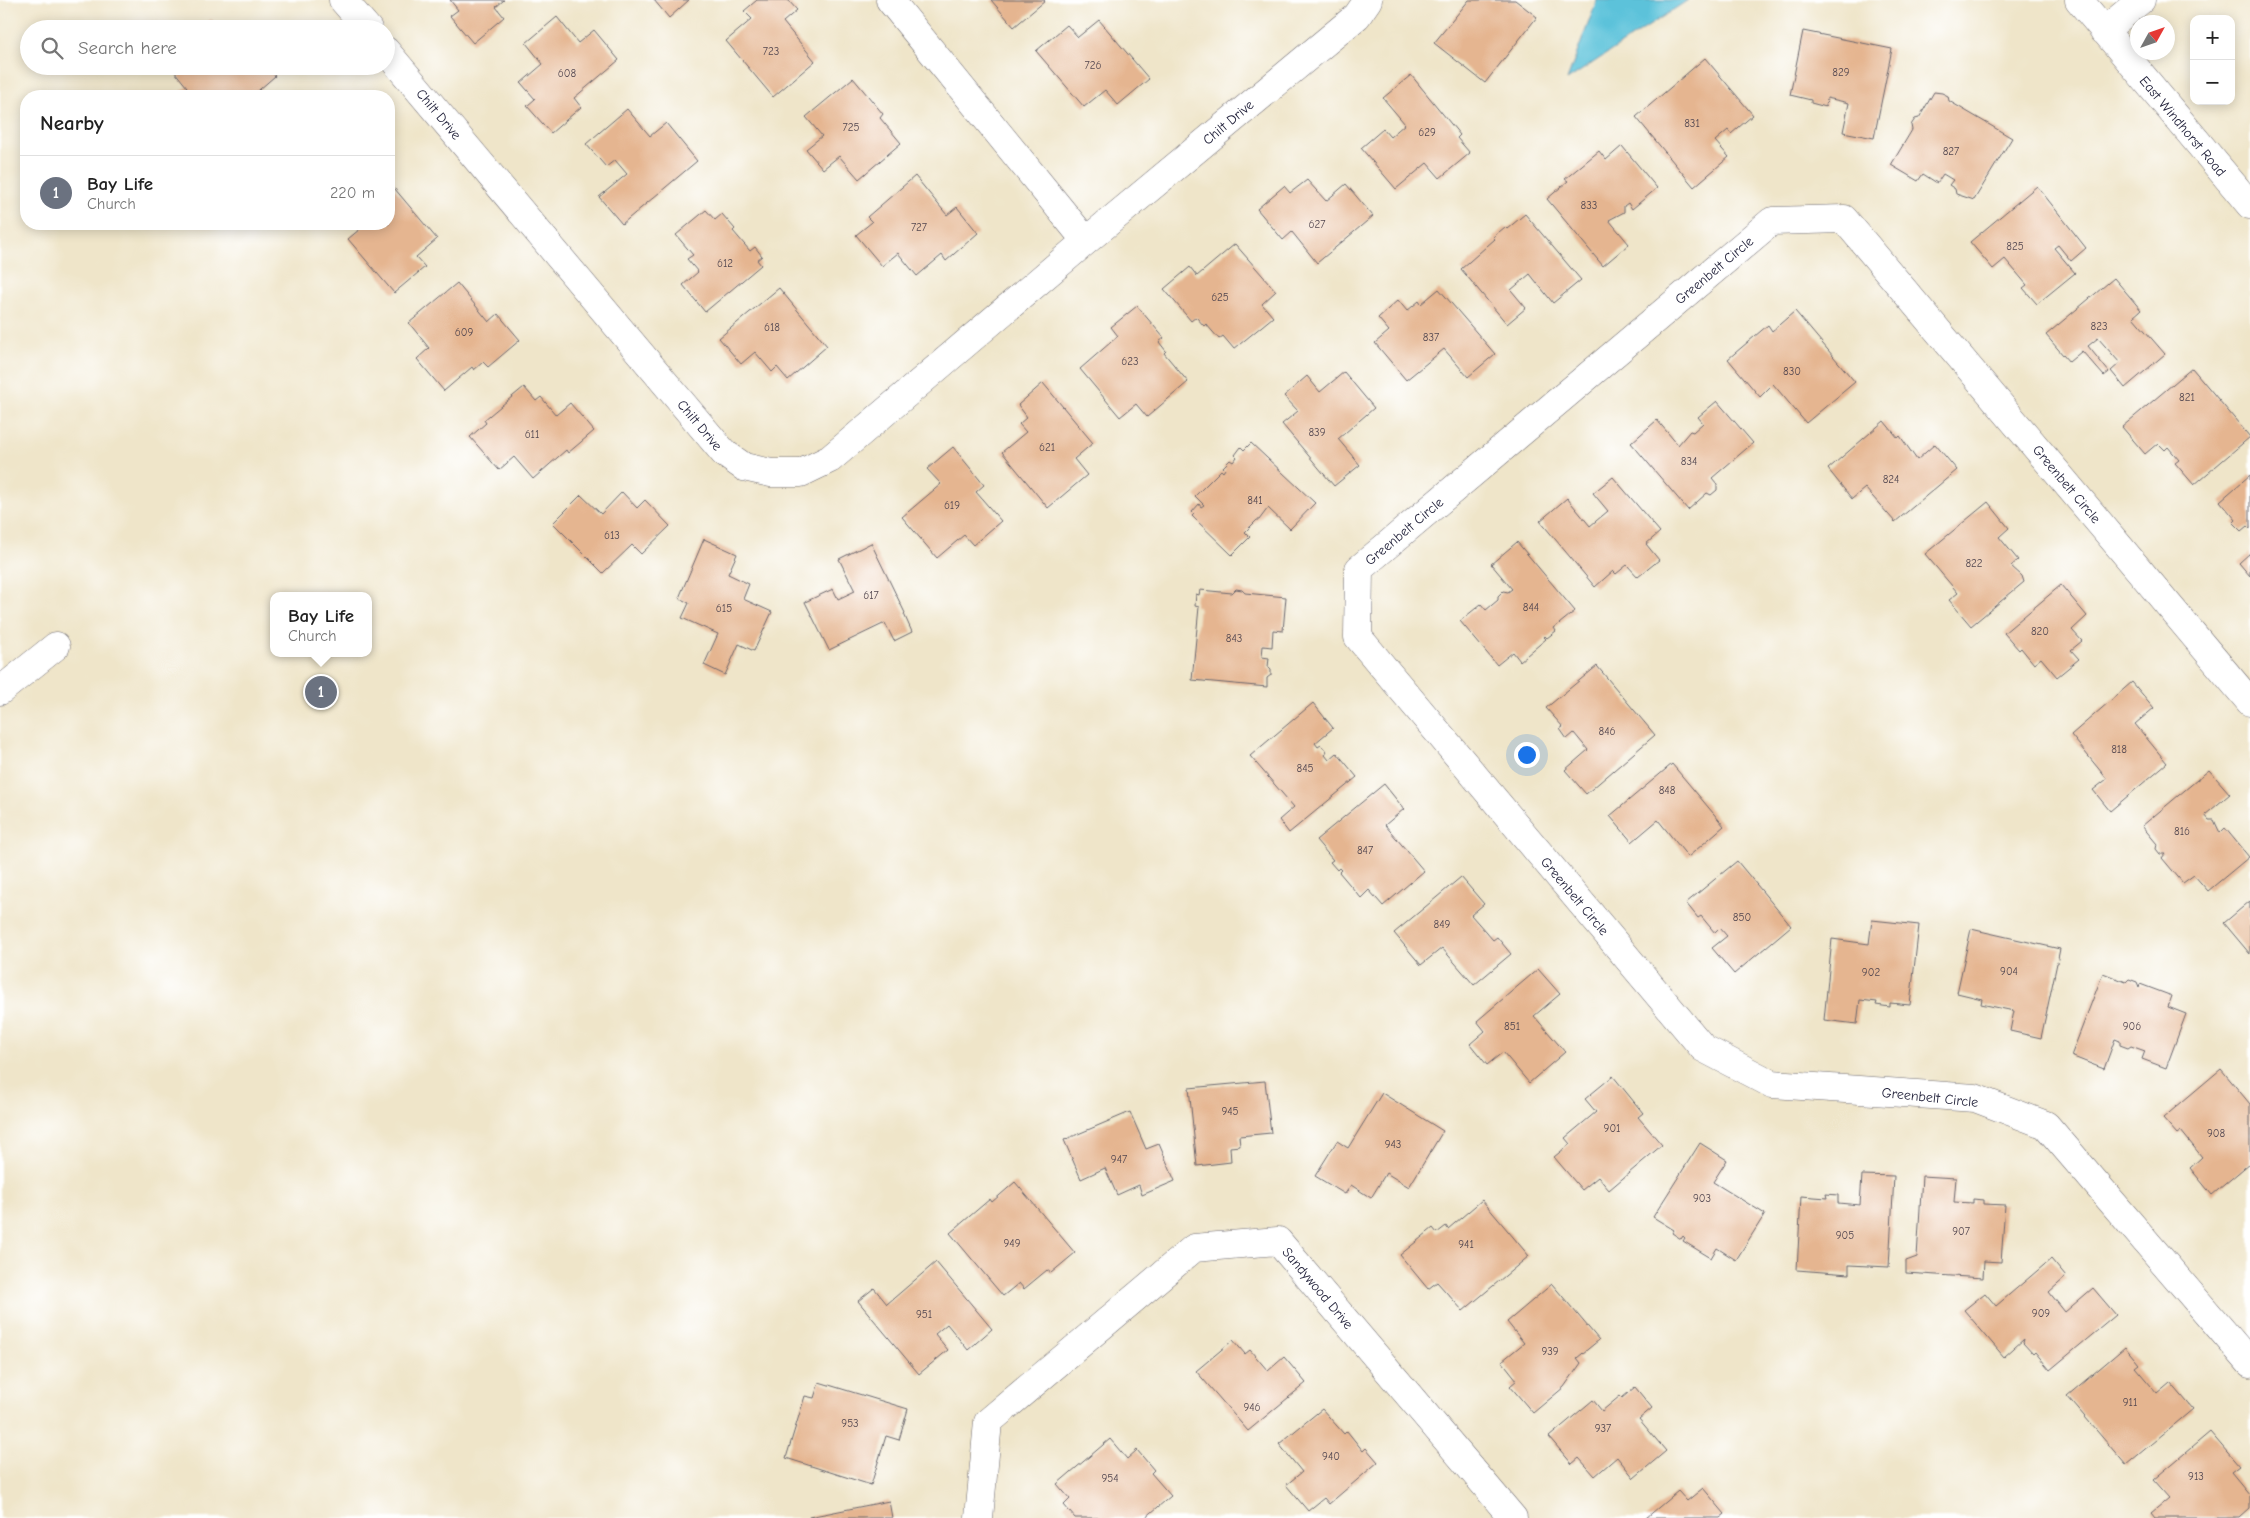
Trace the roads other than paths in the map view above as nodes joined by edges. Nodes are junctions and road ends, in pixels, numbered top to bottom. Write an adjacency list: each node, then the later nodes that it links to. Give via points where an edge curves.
1 (344, 0): 6 (street)
2 (890, 0): 10 (street)
3 (1368, 0): 10 (street, Chilt Drive, via 1356,16)
4 (2078, 0): 7 (street, East Windhorst Road)
5 (2140, 0): 7 (street)
6 (361, 20)
7 (2104, 31): 9 (street, East Windhorst Road)
8 (395, 62): 10 (street, Chilt Drive, via 724,453 744,467 771,473 801,472 830,460)
9 (2250, 205)
10 (1086, 241)
11 (56, 646): 12 (street)
12 (0, 691)
13 (2250, 702): 14 (street, Greenbelt Circle, via 1844,219 1772,221 1359,569 1358,636 1703,1048 1772,1084 1975,1098 2046,1126)
14 (2250, 1363)
15 (979, 1518): 16 (street, Sandywood Drive, via 988,1422 1194,1248 1278,1241)
16 (1512, 1518)

